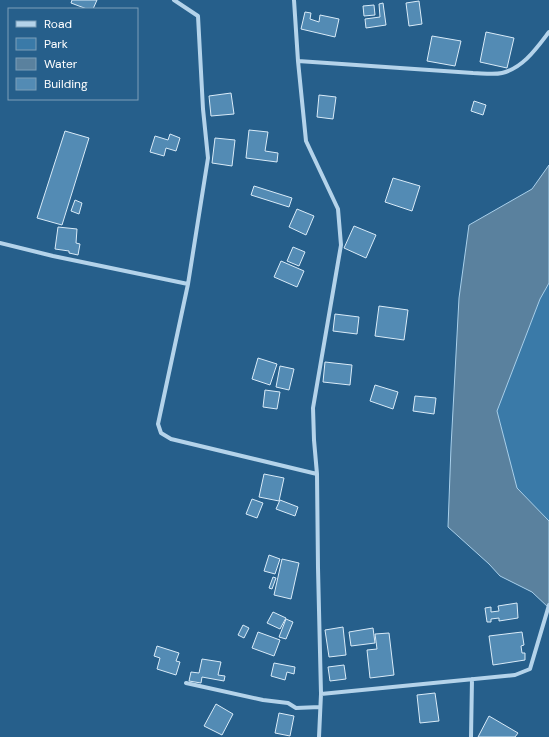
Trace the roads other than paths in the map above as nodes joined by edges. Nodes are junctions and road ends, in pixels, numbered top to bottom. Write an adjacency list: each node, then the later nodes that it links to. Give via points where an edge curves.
1 (174, 0): 6 (street, via 198,16 208,158)
2 (294, 0): 4 (street)
3 (549, 32): 4 (street, via 520,65 501,73)
4 (298, 61): 7 (street, via 306,141 338,208 341,244 313,408)
5 (0, 243): 6 (street)
6 (188, 284): 7 (street, via 158,424 161,434 171,439)
7 (317, 474): 11 (street)
8 (549, 605): 9 (street, via 530,669 515,675)
9 (472, 679): 11 (street); 14 (street)
10 (186, 682): 12 (street, via 263,700 288,703 296,708)
11 (321, 694): 12 (street)
12 (320, 707): 13 (street)
13 (319, 737)
14 (471, 737)

